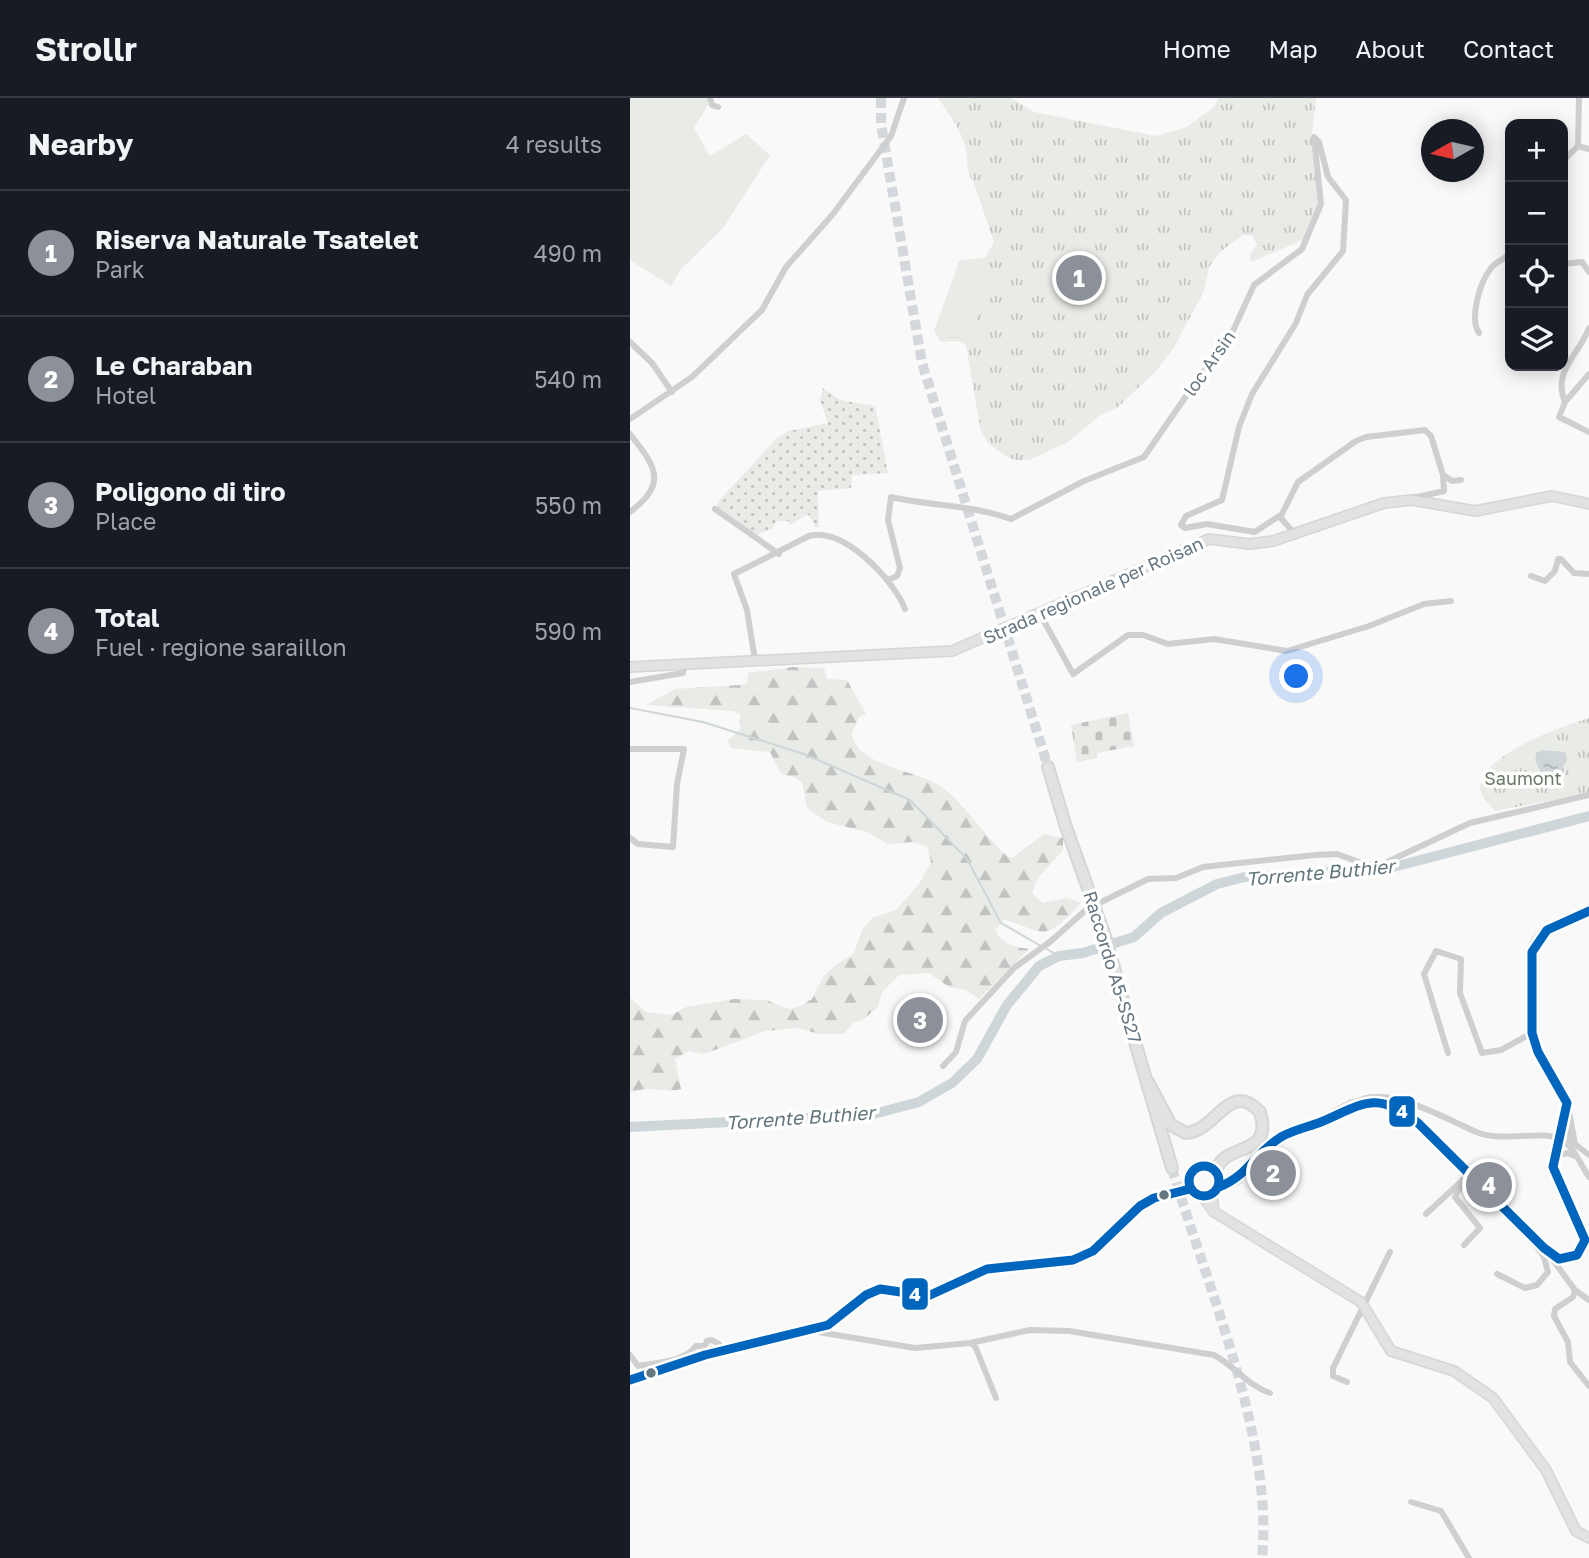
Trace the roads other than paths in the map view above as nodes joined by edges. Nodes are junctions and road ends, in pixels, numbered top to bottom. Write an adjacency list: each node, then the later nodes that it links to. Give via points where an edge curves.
1 (710, 98): 4 (street)
2 (904, 98): 16 (street, via 891,136 833,214 786,267 762,310)
3 (1578, 98): 5 (street)
4 (718, 107)
5 (1578, 146): 6 (street); 7 (street)
6 (1589, 149)
7 (1568, 156)
8 (1505, 257): 12 (street, via 1485,279 1474,319)
9 (1568, 263): 10 (street, via 1582,262)
10 (1589, 272)
11 (1589, 328): 13 (street)
12 (1479, 333)
13 (1587, 339): 17 (street, via 1563,372 1559,388)
14 (630, 342): 16 (street)
15 (1589, 374): 17 (street)
16 (673, 392): 18 (street)
17 (1565, 402): 19 (street, via 1559,416)
18 (630, 419)
19 (1589, 432)
20 (630, 434): 26 (street, via 646,455 654,482 646,500)
21 (1443, 475): 22 (street); 23 (street, via 1444,491); 27 (street, via 1432,436 1425,430 1366,437 1298,482)
22 (1461, 481)
23 (1412, 500): 24 (main road, Strada regionale per Roisan, via 1475,511 1539,496); 28 (main road, Strada regionale per Roisan, via 1384,503)
24 (1589, 504)
25 (715, 509): 29 (street)
26 (630, 512)
27 (1282, 516): 28 (street); 32 (street, loc Arsin, via 1255,532 1207,524 1185,528 1181,524 1186,516 1225,495 1239,426 1252,394 1296,323 1307,295 1343,251 1346,200 1328,177 1314,137 1321,204 1302,249 1254,285 1227,344 1144,457 1084,481 1011,519 984,510 921,505 891,497 888,520 900,568 897,576)
28 (1294, 533): 35 (main road, Strada regionale per Roisan, via 1258,544 1217,538 1198,543)
29 (779, 554): 32 (street, via 817,534 862,552); 36 (street, via 734,574 747,610)
30 (1589, 575): 31 (street, via 1574,572 1558,559 1555,571 1545,581)
31 (1531, 576)
32 (888, 580): 34 (street)
33 (1451, 601): 35 (street, via 1431,602 1287,651 1214,639 1168,644 1128,635 1073,674)
34 (905, 609)
35 (1037, 614): 36 (main road, Strada regionale per Roisan, via 952,650)
36 (755, 660): 37 (main road, Strada regionale per Roisan)
37 (685, 664): 38 (main road, Strada regionale per Roisan); 39 (street, via 683,673)
38 (630, 667)
39 (630, 682)
40 (630, 749): 43 (street, via 684,749 673,847 647,846)
41 (1048, 767): 48 (highway, Raccordo A5-SS27, bridge)
42 (1589, 795): 47 (street, via 1470,823 1385,863 1367,865 1337,854 1315,855 1203,867 1176,878 1147,879 1087,909 995,985 965,1021 951,1060)
43 (630, 838)
44 (1589, 911): 45 (main road, via 1547,930 1535,944)
45 (1532, 1033): 46 (street, via 1501,1050 1482,1053 1460,993 1461,959 1436,951 1424,974); 49 (main road)
46 (1448, 1053)
47 (943, 1066)
48 (1147, 1080): 56 (highway, Raccordo A5-SS27); 60 (highway, via 1171,1125 1186,1133 1202,1129 1236,1101 1245,1101 1260,1112 1259,1139 1219,1161)
49 (1567, 1103): 51 (main road); 53 (street, via 1575,1144)
50 (1352, 1105): 52 (street, via 1366,1097 1415,1103 1483,1134); 57 (main road, via 1375,1102 1402,1111); 60 (main road, via 1280,1137 1241,1175)
51 (1565, 1122): 52 (main road); 54 (street)
52 (1560, 1139): 54 (street); 55 (main road)
53 (1589, 1155)
54 (1576, 1156): 55 (street); 59 (street)
55 (1554, 1157): 67 (main road, via 1557,1181 1585,1240 1582,1251 1569,1259 1559,1259)
56 (1172, 1168)
57 (1467, 1176): 64 (street); 65 (main road); 66 (street, via 1455,1197 1480,1228)
58 (1188, 1177): 60 (main road, via 1202,1165); 61 (main road); 62 (main road)
59 (1589, 1177)
60 (1218, 1178): 63 (main road)
61 (1190, 1189): 62 (main road); 63 (main road)
62 (1166, 1193): 73 (main road, via 1140,1206 1093,1251 1073,1260 986,1269 928,1296 880,1289 866,1294 839,1319)
63 (1207, 1196): 72 (main road, via 1214,1212)
64 (1426, 1214)
65 (1524, 1227): 67 (main road); 69 (street, via 1544,1257 1548,1272 1537,1285 1525,1288)
66 (1464, 1245)
67 (1544, 1248): 70 (street)
68 (1390, 1252): 72 (street)
69 (1497, 1274)
70 (1575, 1290): 71 (street); 79 (street, via 1573,1297 1555,1309 1554,1316 1568,1342 1570,1362)
71 (1589, 1300)
72 (1366, 1306): 78 (street, via 1332,1371); 83 (main road, via 1391,1351 1454,1371 1493,1398 1546,1470 1576,1531)
73 (810, 1330): 74 (street, via 915,1348); 75 (main road, via 721,1351)
74 (970, 1343): 80 (street, via 1030,1330 1133,1340 1214,1355 1248,1384); 81 (street)
75 (705, 1350): 76 (street, via 696,1346 672,1360 638,1366); 77 (main road)
76 (630, 1355)
77 (630, 1380)
78 (1347, 1382)
79 (1589, 1386)
80 (1270, 1393)
81 (996, 1398)
82 (1411, 1502): 84 (street, via 1441,1511)
83 (1589, 1538)
84 (1469, 1558)

